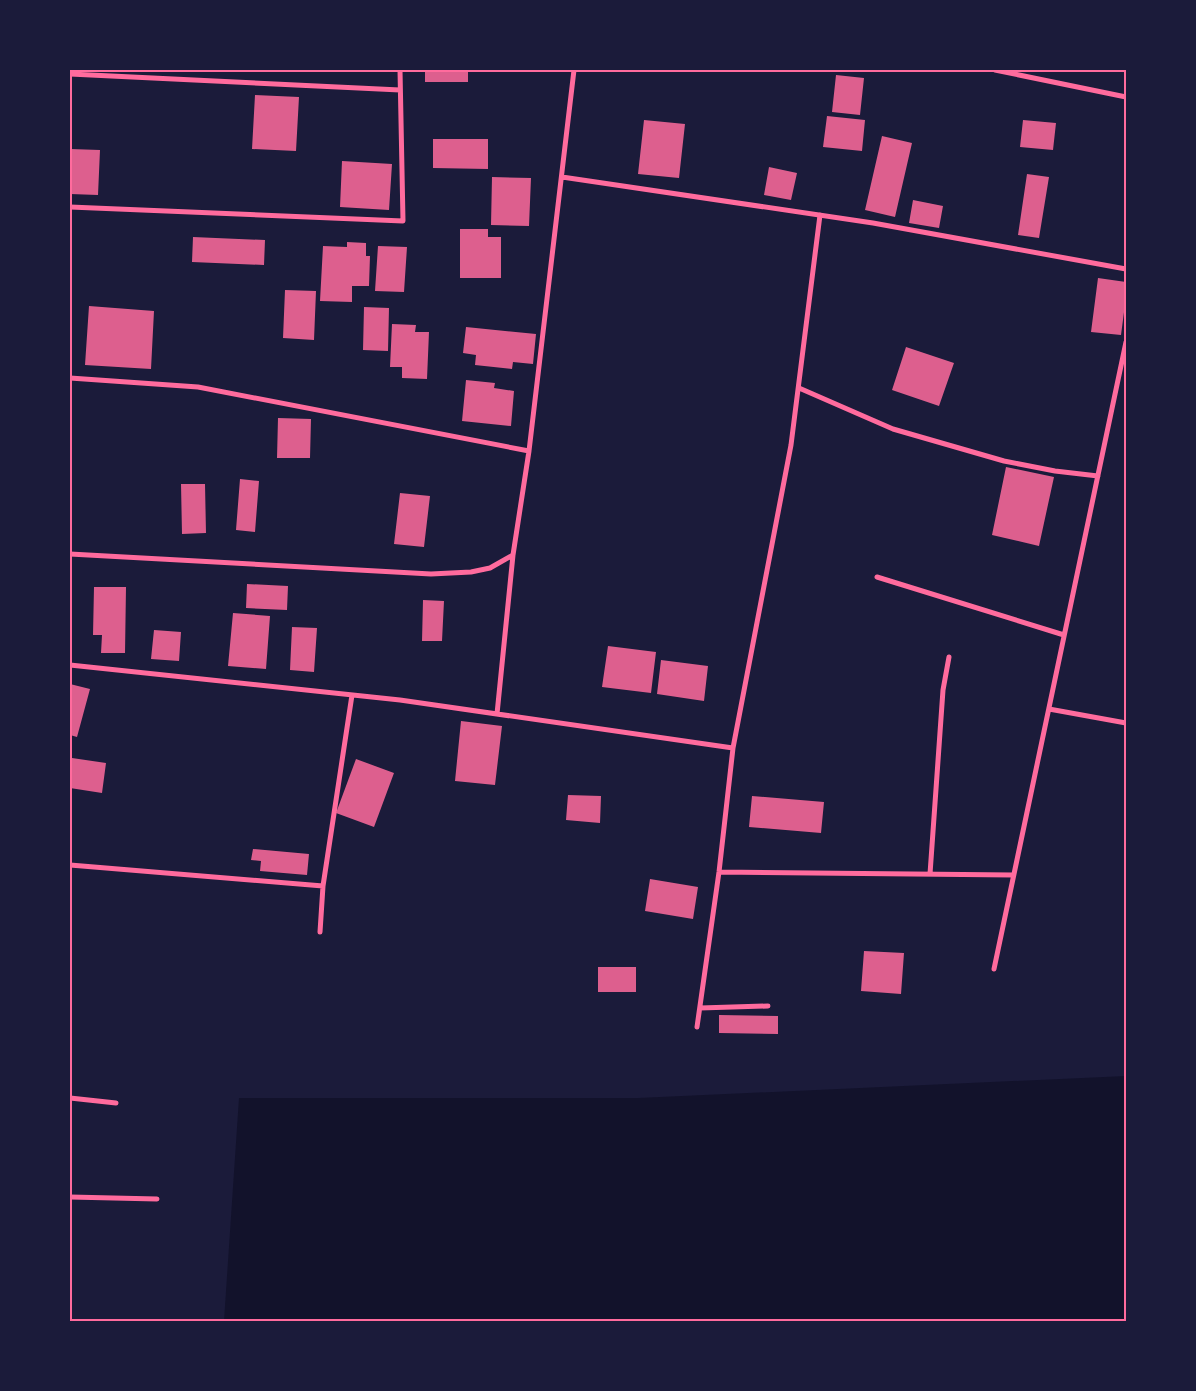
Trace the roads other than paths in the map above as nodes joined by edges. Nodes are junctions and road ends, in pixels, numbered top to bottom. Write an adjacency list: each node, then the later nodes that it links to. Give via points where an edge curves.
1 (400, 70): 5 (street)
2 (574, 70): 7 (street)
3 (995, 70): 6 (street)
4 (70, 74): 5 (street)
5 (400, 90): 8 (street, via 403,221)
6 (1126, 97)
7 (562, 176): 9 (street); 16 (street)
8 (70, 206)
9 (820, 215): 10 (street); 15 (street)
10 (1126, 269)
11 (1126, 342): 12 (street)
12 (1119, 374): 13 (street); 17 (street)
13 (1126, 375)
14 (70, 378): 16 (street, via 198,387)
15 (799, 388): 17 (street, via 893,429 1004,461 1055,472); 28 (street)
16 (529, 451): 19 (street)
17 (1098, 476): 21 (street)
18 (70, 554): 19 (street, via 431,574 490,568)
19 (513, 555): 26 (street)
20 (878, 577): 21 (street)
21 (1064, 635): 25 (street)
22 (949, 658): 31 (street, via 943,690)
23 (70, 665): 24 (street)
24 (352, 695): 26 (street); 33 (street)
25 (1048, 709): 27 (street); 32 (street)
26 (497, 714): 28 (street)
27 (1126, 723)
28 (733, 748): 30 (street)
29 (70, 865): 33 (street)
30 (719, 872): 31 (street); 37 (street)
31 (930, 874): 32 (street)
32 (1013, 875): 35 (street)
33 (323, 886): 34 (street)
34 (320, 932)
35 (994, 969)
36 (768, 1006): 37 (street)
37 (700, 1008): 38 (street)
38 (697, 1027)
39 (70, 1098): 40 (street)
40 (116, 1103)
41 (70, 1197): 42 (street)
42 (157, 1200)

